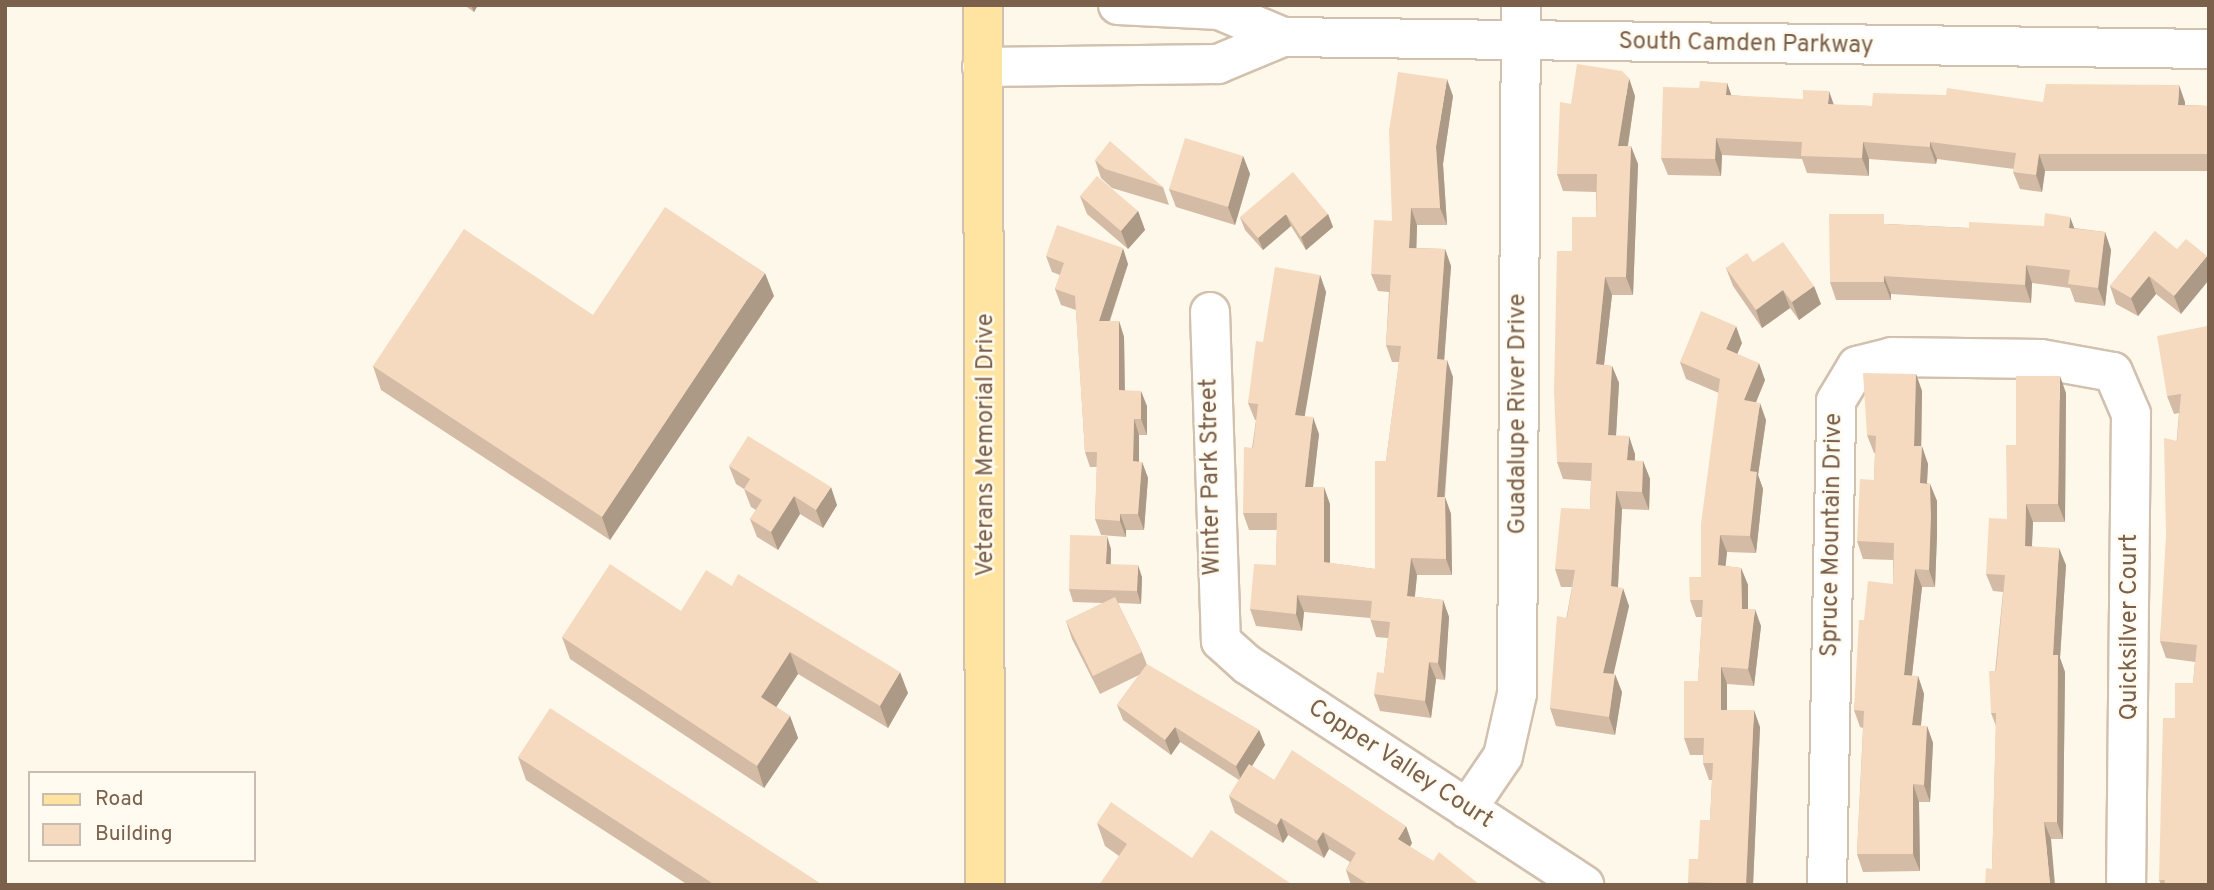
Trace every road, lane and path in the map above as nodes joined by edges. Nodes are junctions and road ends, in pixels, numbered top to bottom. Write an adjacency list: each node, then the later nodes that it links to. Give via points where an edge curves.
1 (983, 5): 7 (main road, Veterans Memorial Drive)
2 (1118, 5): 4 (street, South Camden Parkway, via 1219,10)
3 (1521, 5): 5 (street, Guadalupe River Drive)
4 (1283, 37): 5 (street, South Camden Parkway); 7 (street, South Camden Parkway, via 1218,64)
5 (1521, 43): 6 (street, South Camden Parkway); 11 (street, Guadalupe River Drive, via 1516,718 1503,757)
6 (2209, 49)
7 (982, 67): 12 (main road, Veterans Memorial Drive)
8 (1210, 312): 10 (street, Winter Park Street, via 1215,611)
9 (2113, 372): 14 (street, Spruce Mountain Drive, via 2041,359 1892,358 1857,366 1836,401); 15 (street, Quicksilver Court, via 2131,414)
10 (1221, 641): 11 (street, Copper Valley Court)
11 (1467, 809): 13 (street, Copper Valley Court)
12 (985, 885)
13 (1584, 885)
14 (1827, 885)
15 (2126, 885)

